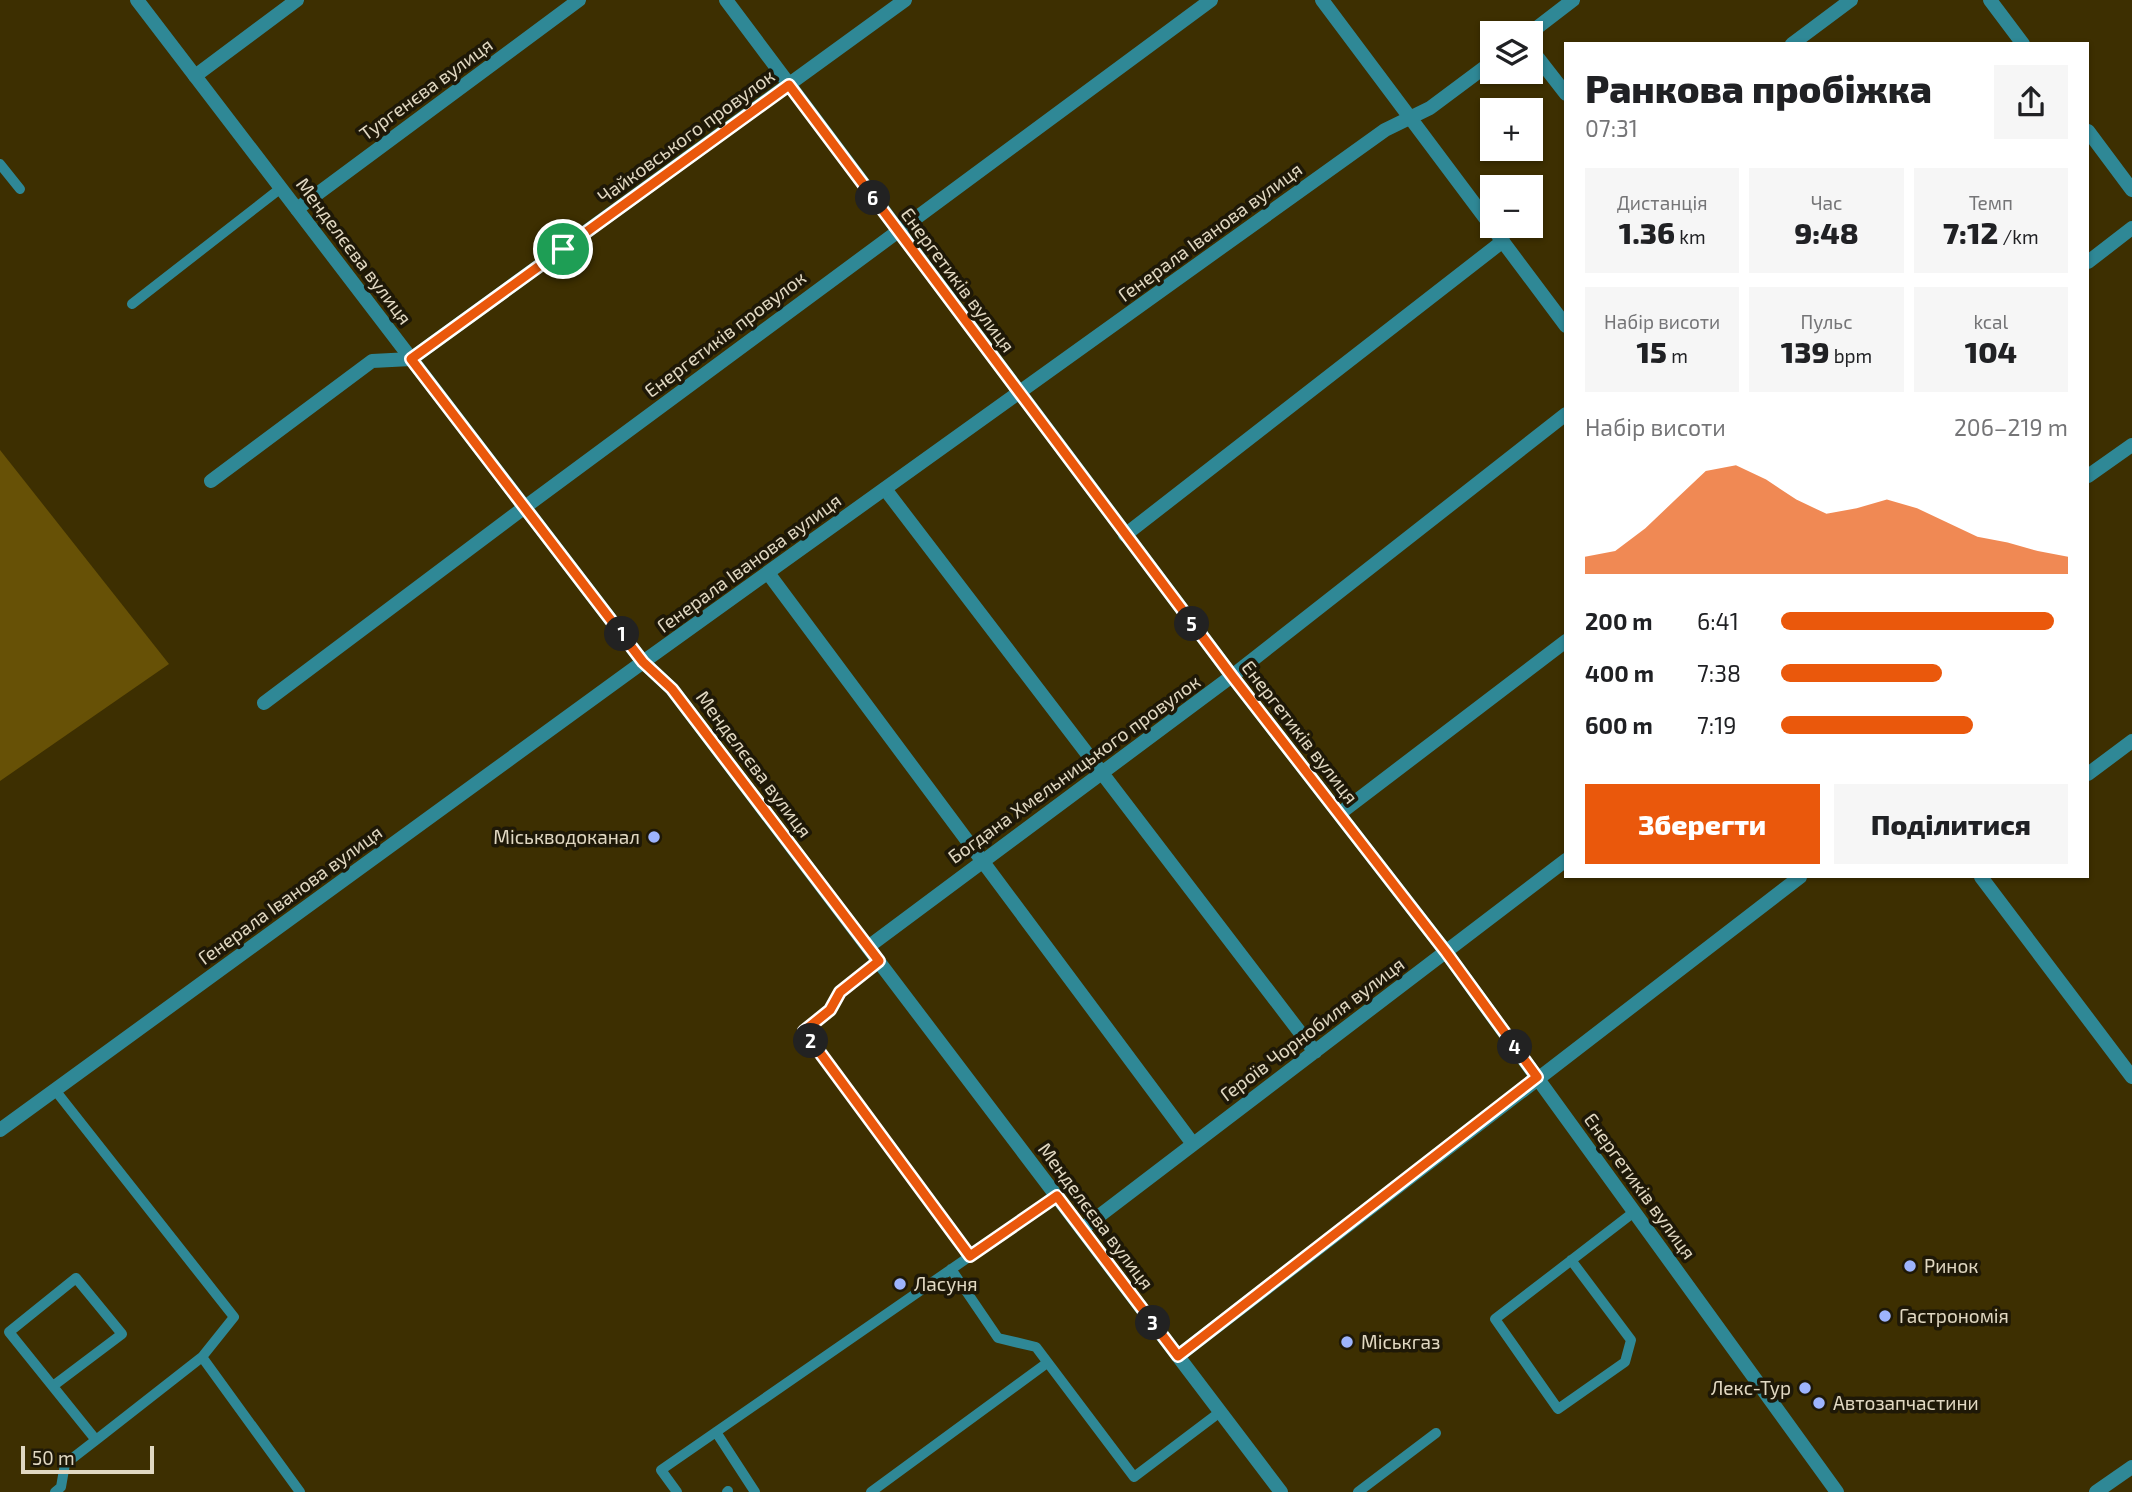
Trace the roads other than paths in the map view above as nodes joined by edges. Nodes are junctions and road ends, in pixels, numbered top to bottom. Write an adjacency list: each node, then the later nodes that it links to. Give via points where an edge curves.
1 (137, 0): 16 (street, Менделєєва вулиця)
2 (297, 0): 16 (street)
3 (579, 0): 25 (street, Тургенєва вулиця)
4 (726, 0): 17 (street, Енергетиків вулиця)
5 (905, 0): 17 (street, Чайковського провулок)
6 (1211, 0): 27 (street, Енергетиків провулок)
7 (1322, 0): 19 (street)
8 (1573, 0): 11 (street)
9 (1851, 0): 12 (street)
10 (1990, 0): 13 (street)
11 (1543, 23)
12 (1796, 42)
13 (2022, 42)
14 (1543, 64): 18 (street)
15 (1480, 70): 19 (street, Генерала Іванова вулиця)
16 (195, 76): 22 (street, Менделєєва вулиця)
17 (789, 85): 27 (street, Енергетиків вулиця); 32 (street, Чайковського провулок)
18 (1564, 91)
19 (1409, 118): 28 (street); 33 (street, Генерала Іванова вулиця, via 1385,130)
20 (2089, 132): 24 (street)
21 (0, 164): 23 (lane)
22 (281, 188): 25 (street, Менделєєва вулиця); 30 (lane)
23 (20, 189)
24 (2132, 190)
25 (297, 209): 32 (street, Менделєєва вулиця)
26 (2132, 228): 29 (street)
27 (897, 230): 33 (street, Енергетиків вулиця); 39 (street, Енергетиків провулок)
28 (1503, 241): 31 (street); 40 (street)
29 (2089, 261)
30 (132, 304)
31 (1564, 323)
32 (411, 359): 37 (street, via 372,361); 39 (street, Менделєєва вулиця)
33 (1019, 393): 38 (street, Генерала Іванова вулиця); 40 (street, Енергетиків вулиця)
34 (1564, 416): 44 (street, Богдана Хмельницького провулок)
35 (2132, 445): 36 (street)
36 (2089, 476)
37 (211, 481)
38 (885, 489): 41 (street, Генерала Іванова вулиця); 47 (street)
39 (525, 507): 43 (street, Менделєєва вулиця); 45 (street, Енергетиків провулок)
40 (1125, 535): 44 (street, Енергетиків вулиця)
41 (768, 573): 43 (street, Генерала Іванова вулиця); 50 (street)
42 (1564, 643): 49 (street)
43 (643, 662): 54 (street, Менделєєва вулиця, via 672,689); 60 (street, Генерала Іванова вулиця)
44 (1232, 676): 47 (street, Богдана Хмельницького провулок); 49 (street, Енергетиків вулиця)
45 (264, 703)
46 (2132, 741): 48 (street)
47 (1101, 772): 50 (street, Богдана Хмельницького провулок); 57 (street)
48 (2089, 773)
49 (1339, 814): 55 (street, Енергетиків вулиця)
50 (982, 860): 54 (street, Богдана Хмельницького провулок); 62 (street)
51 (1564, 862): 55 (street, Героїв Чорнобиля вулиця)
52 (1799, 878): 58 (street)
53 (1982, 878): 59 (street)
54 (868, 947): 56 (street, Менделєєва вулиця)
55 (1446, 952): 57 (street, Героїв Чорнобиля вулиця); 58 (street, Енергетиків вулиця)
56 (879, 961): 63 (street, Менделєєва вулиця); 66 (lane, via 840,992 830,1010 804,1031)
57 (1315, 1052): 62 (street, Героїв Чорнобиля вулиця)
58 (1537, 1077): 64 (street, Енергетиків вулиця); 69 (street)
59 (2132, 1077)
60 (55, 1090): 61 (street, Генерала Іванова вулиця); 70 (lane, via 234,1317)
61 (0, 1130)
62 (1194, 1144): 65 (street, Героїв Чорнобиля вулиця)
63 (1057, 1196): 65 (street, Менделєєва вулиця); 66 (lane)
64 (1634, 1212): 67 (lane); 85 (street, Енергетиків вулиця)
65 (1082, 1229): 69 (street, Менделєєва вулиця)
66 (970, 1256): 68 (lane)
67 (1571, 1260): 67 (lane, via 1495,1319 1558,1409 1625,1362 1631,1340)
68 (951, 1269): 71 (lane, via 998,1338 1036,1347); 74 (lane)
69 (1178, 1356): 73 (street, Менделєєва вулиця)
70 (202, 1357): 76 (lane); 79 (lane)
71 (1047, 1363): 73 (lane, via 1133,1477); 82 (lane)
72 (52, 1387): 72 (lane, via 9,1332 76,1278 122,1334); 76 (lane)
73 (1220, 1412): 83 (street, Менделєєва вулиця)
74 (716, 1432): 80 (lane, via 661,1471); 81 (lane)
75 (1436, 1433): 84 (lane)
76 (96, 1440): 78 (lane, via 65,1464 61,1487)
77 (2132, 1466): 86 (street)
78 (55, 1492)
79 (300, 1492)
80 (677, 1492)
81 (755, 1492)
82 (870, 1492)
83 (1281, 1492)
84 (1358, 1492)
85 (1837, 1492)
86 (2096, 1492)

